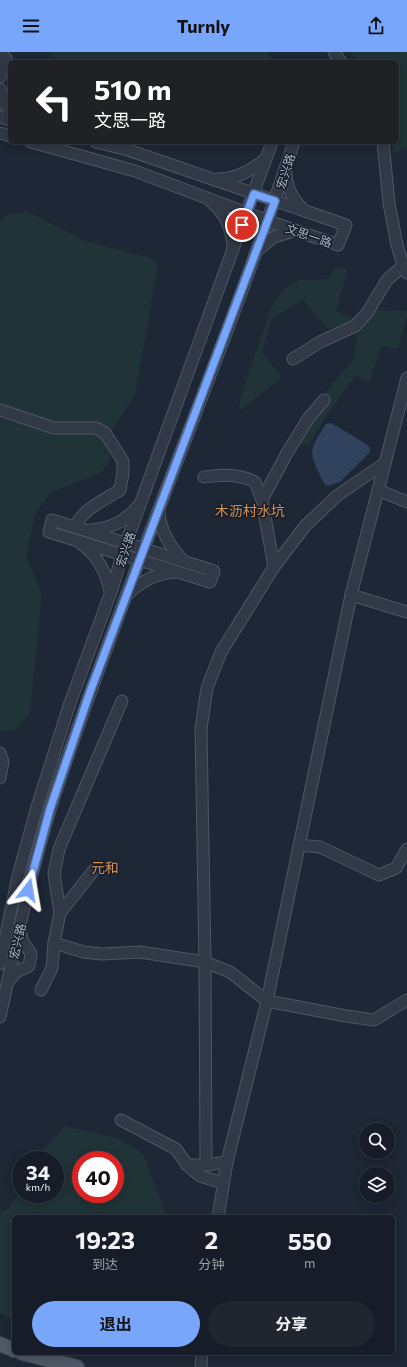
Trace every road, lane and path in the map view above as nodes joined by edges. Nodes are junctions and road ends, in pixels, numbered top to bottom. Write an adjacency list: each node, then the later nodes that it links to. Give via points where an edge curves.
1 (0, 57): 2 (street, via 6,58)
2 (0, 77)
3 (0, 90): 4 (street)
4 (8, 109)
5 (38, 144): 14 (street, 文思一路, via 135,171)
6 (104, 144): 12 (street, 文思一路)
7 (271, 144): 10 (street, 宏兴路)
8 (293, 144): 11 (street, 宏兴路)
9 (383, 144): 22 (street, via 389,203 397,245)
10 (266, 158): 12 (street, via 252,170 239,175); 13 (street, 宏兴路)
11 (286, 169): 15 (street, 宏兴路); 16 (street, via 290,191)
12 (211, 179): 13 (street, 文思一路)
13 (254, 194): 15 (street, 文思一路); 17 (street, 宏兴路)
14 (205, 197): 17 (street, 文思一路); 20 (street, via 227,220)
15 (275, 201): 16 (street, 文思一路); 18 (street, 宏兴路)
16 (306, 211): 19 (street, 文思一路, via 346,225 338,246)
17 (247, 213): 18 (street, 文思一路); 20 (street, 宏兴路)
18 (268, 221): 19 (street, 文思一路); 21 (street, 宏兴路)
19 (297, 231): 21 (street, via 274,237 263,244)
20 (234, 249): 31 (street, 宏兴路)
21 (255, 255): 33 (street, 宏兴路)
22 (405, 269): 23 (street, via 387,280 367,313 355,326 320,342)
23 (293, 359)
24 (407, 378): 27 (street)
25 (324, 400): 30 (street, via 299,433)
26 (0, 410): 34 (street, via 54,428 96,428 105,433 123,461 120,490 86,512 79,519)
27 (385, 463): 29 (street); 41 (street, via 338,495 305,526)
28 (204, 477): 30 (street, via 229,474 247,478 255,482)
29 (378, 490): 32 (street); 43 (street)
30 (262, 500): 41 (street)
31 (142, 502): 34 (street, via 129,516 112,526 97,529); 36 (street, 宏兴路)
32 (407, 502)
33 (159, 509): 37 (street, 宏兴路); 40 (street, via 161,525 167,540)
34 (78, 528): 35 (street, via 52,520 48,532); 36 (street)
35 (75, 540): 38 (street); 42 (street, via 98,560 106,575)
36 (126, 543): 37 (street); 38 (street, 宏兴路)
37 (143, 548): 39 (street, 宏兴路); 40 (street)
38 (123, 554): 39 (street); 42 (street, 宏兴路)
39 (140, 559): 40 (street); 44 (street, 宏兴路)
40 (182, 566): 44 (street, via 148,579)
41 (274, 567): 57 (street, via 220,652 206,694 200,729)
42 (110, 592): 53 (street, 宏兴路, via 70,703 37,807 18,876)
43 (351, 595): 45 (street); 49 (street)
44 (126, 596): 55 (street, 宏兴路, via 50,809)
45 (407, 612)
46 (122, 701): 52 (street, via 60,849 54,874)
47 (0, 753): 48 (street, via 4,762)
48 (0, 778)
49 (299, 845): 50 (street, via 320,847 379,875 396,868); 62 (street)
50 (407, 849)
51 (94, 870): 52 (street)
52 (60, 913): 56 (street)
53 (10, 917): 54 (street); 58 (street, 宏兴路)
54 (0, 924)
55 (20, 929): 59 (street, 宏兴路); 59 (street, via 22,940 31,954 29,966 16,972)
56 (54, 943): 57 (street, via 84,952 140,952); 60 (street, via 52,968)
57 (205, 962): 62 (street, via 230,972); 66 (street)
58 (0, 964)
59 (7, 984): 63 (street, 宏兴路)
60 (41, 990)
61 (407, 1000): 62 (street, via 374,1020)
62 (267, 1001): 65 (street)
63 (0, 1017)
64 (121, 1120): 67 (street, via 176,1149)
65 (227, 1162): 66 (street); 68 (street)
66 (206, 1164): 67 (street)
67 (187, 1165): 68 (street, via 200,1176)
68 (223, 1183): 69 (street)
69 (218, 1215)
70 (36, 1355): 72 (main road)
71 (202, 1355): 73 (street)
72 (77, 1367)
73 (201, 1367)

